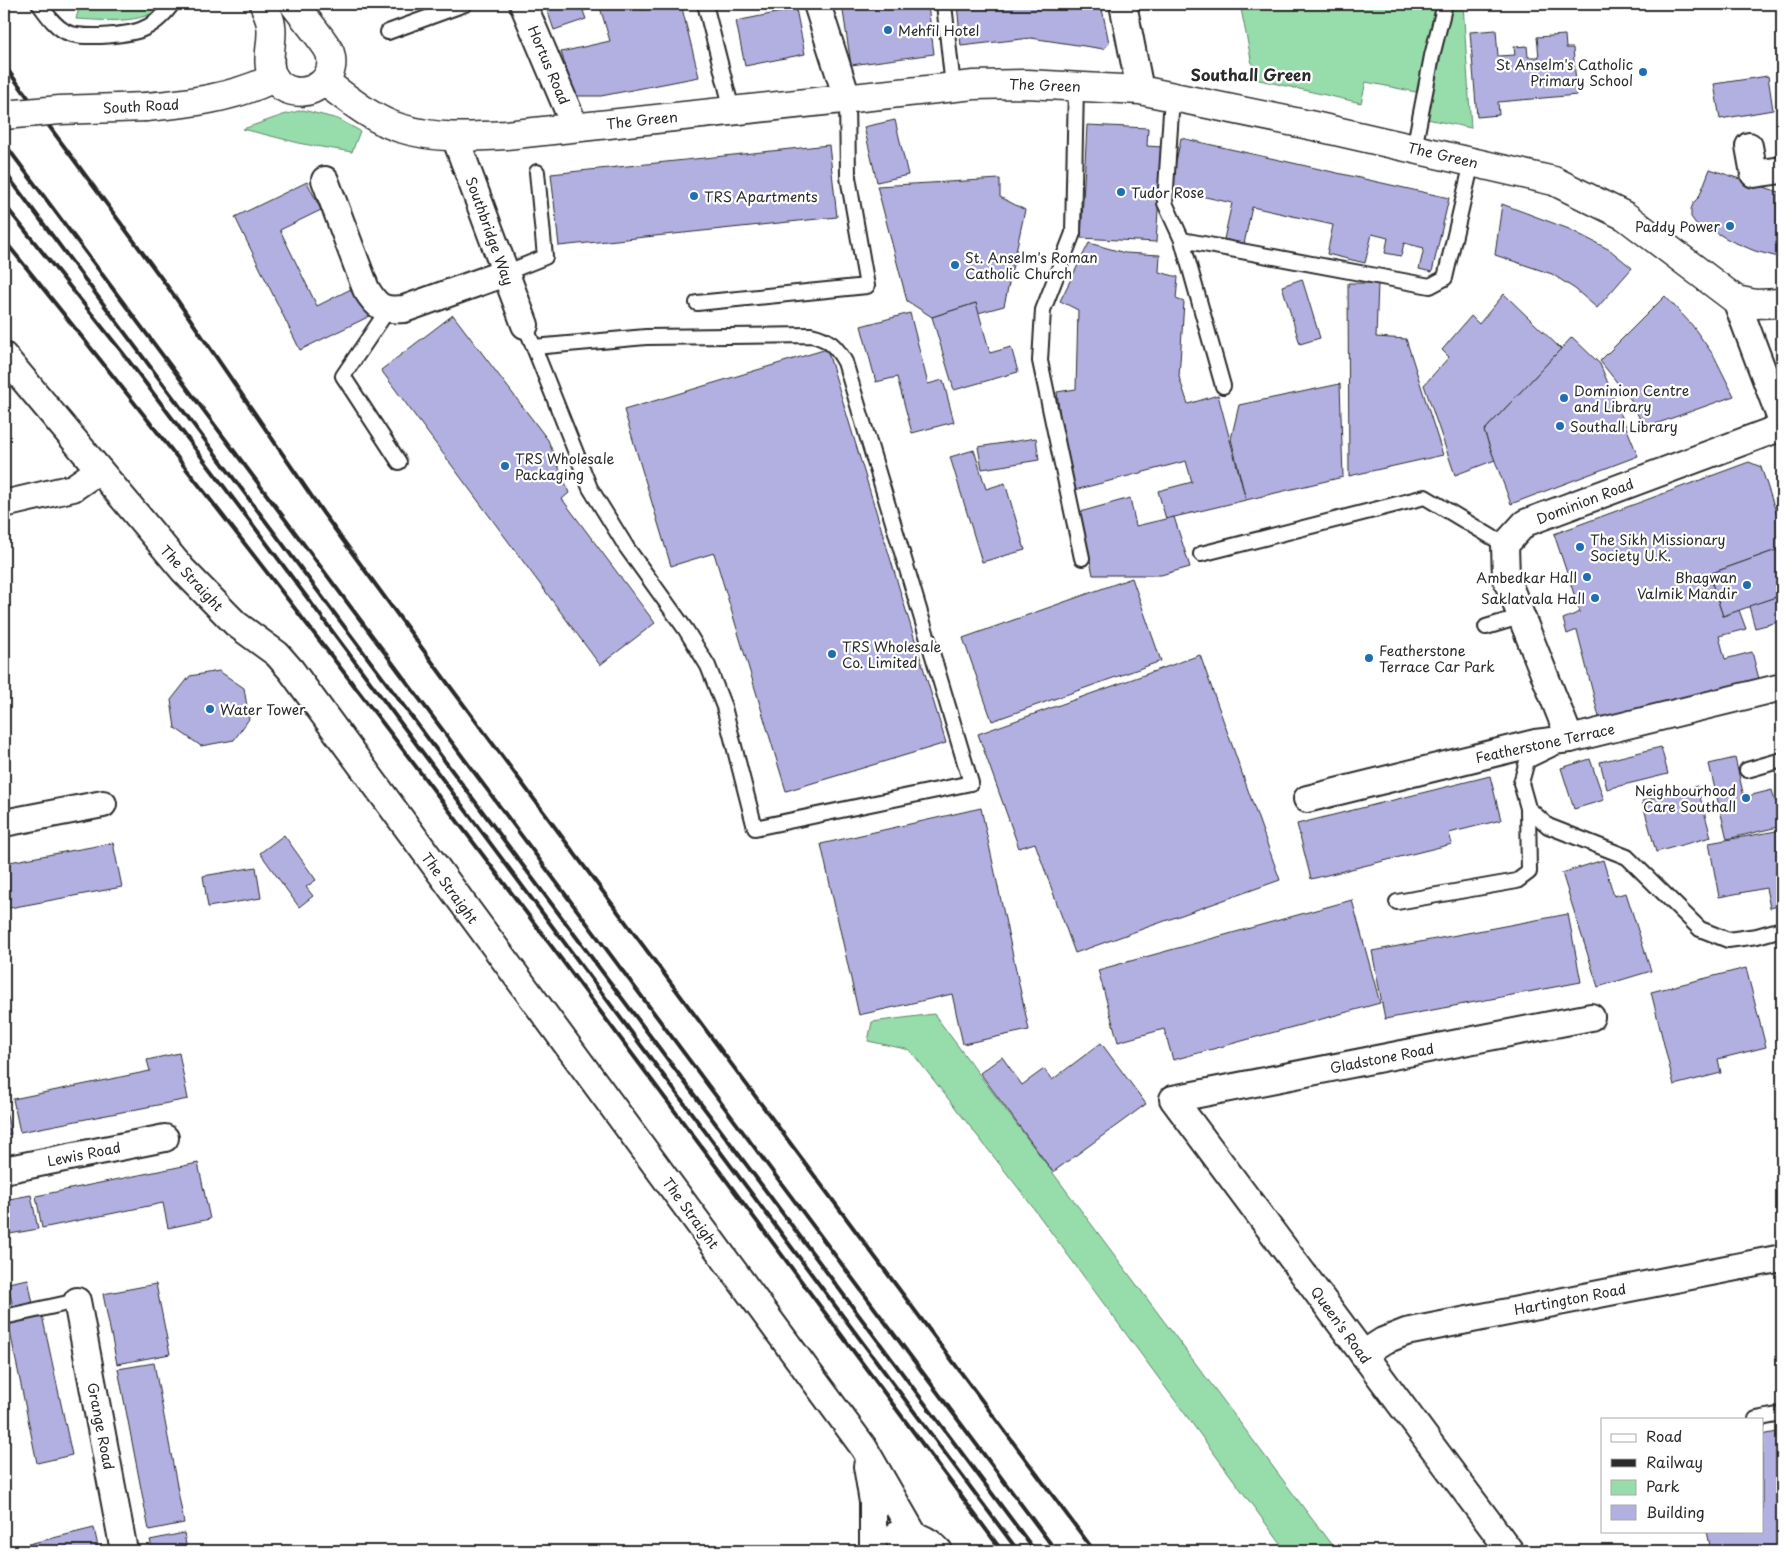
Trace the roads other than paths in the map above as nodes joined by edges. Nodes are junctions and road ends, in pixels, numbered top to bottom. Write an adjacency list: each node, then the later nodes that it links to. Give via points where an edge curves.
1 (39, 4): 2 (lane, via 55,24 83,37 128,35 142,31 165,14)
2 (172, 4)
3 (264, 4): 14 (street, via 271,25)
4 (294, 4): 13 (street)
5 (465, 4): 12 (lane)
6 (523, 4): 24 (street, Hortus Road)
7 (705, 4): 22 (lane)
8 (817, 4): 21 (street)
9 (944, 4): 18 (lane)
10 (1123, 4): 19 (street)
11 (1445, 4): 27 (lane)
12 (388, 32)
13 (316, 34): 14 (street, via 299,31 284,35); 16 (street, via 330,53 331,70)
14 (272, 47): 15 (street, via 269,63)
15 (274, 78): 16 (street, via 284,88 298,92 312,90); 23 (street, South Road, bridge, via 221,98 146,107)
16 (325, 82): 25 (street, The Green, via 356,106 398,128)
17 (1076, 86): 18 (street, The Green); 19 (street, The Green); 48 (lane, via 1073,233 1042,310 1040,361)
18 (953, 87): 21 (street, The Green)
19 (1140, 90): 20 (street, The Green)
20 (1172, 97): 27 (street, The Green); 32 (lane, via 1165,203)
21 (847, 98): 22 (street, The Green); 36 (lane, via 848,177 867,286)
22 (732, 110): 24 (street, The Green)
23 (4, 115)
24 (575, 127): 25 (street, The Green)
25 (455, 137): 33 (street, Southbridge Way)
26 (1749, 146): 29 (street, via 1754,174)
27 (1414, 149): 28 (street, The Green)
28 (1472, 162): 32 (lane, via 1445,278 1430,286); 34 (street, The Green, via 1554,181 1625,216)
29 (1782, 170)
30 (537, 172): 33 (lane, via 545,257)
31 (325, 180): 37 (street, via 366,289 374,302)
32 (1182, 240): 40 (lane)
33 (506, 273): 37 (street, via 404,309); 38 (street, Southbridge Way)
34 (1736, 300): 35 (street, via 1755,304); 41 (street)
35 (1782, 303)
36 (696, 304)
37 (387, 311): 43 (lane, via 342,376)
38 (530, 336): 38 (lane, via 590,488 708,666 724,707 755,828 971,783 845,362 836,347 825,338 811,335)
39 (4, 356): 44 (street, The Straight)
40 (1223, 386)
41 (1782, 422)
42 (1782, 427): 46 (street, Dominion Road, via 1525,523)
43 (399, 462)
44 (99, 470): 45 (street, via 73,488); 71 (street, The Straight, via 220,609 277,654 291,670)
45 (4, 504)
46 (1505, 545): 47 (lane, via 1425,497); 49 (street, via 1506,578)
47 (1201, 554)
48 (1082, 558)
49 (1523, 616): 50 (lane); 52 (street)
50 (1486, 627)
51 (1782, 687): 52 (street, Featherstone Terrace)
52 (1570, 740): 55 (street, Featherstone Terrace, via 1535,743); 57 (lane, via 1528,761 1521,783)
53 (1782, 760): 54 (lane)
54 (1746, 770)
55 (1307, 799)
56 (103, 804): 58 (street)
57 (1528, 808): 59 (lane, via 1529,872 1518,881); 60 (lane, via 1548,826 1627,857 1700,929 1728,940)
58 (4, 824)
59 (1397, 902)
60 (1782, 930)
61 (1591, 1018): 62 (street, Gladstone Road)
62 (1173, 1099): 68 (street, Queen's Road)
63 (165, 1138): 64 (street, Lewis Road)
64 (4, 1170)
65 (1782, 1258): 68 (street, Hartington Road, via 1406,1332 1383,1340)
66 (77, 1301): 67 (lane); 74 (street, Grange Road)
67 (4, 1317)
68 (1363, 1354): 76 (street, Queen's Road)
69 (1782, 1414): 70 (lane)
70 (1761, 1418)
71 (864, 1448): 72 (street, The Straight); 73 (street, The Straight, via 873,1502)
72 (914, 1535): 73 (street, via 885,1537); 75 (street)
73 (869, 1548)
74 (124, 1551)
75 (939, 1551)
76 (1510, 1551)

